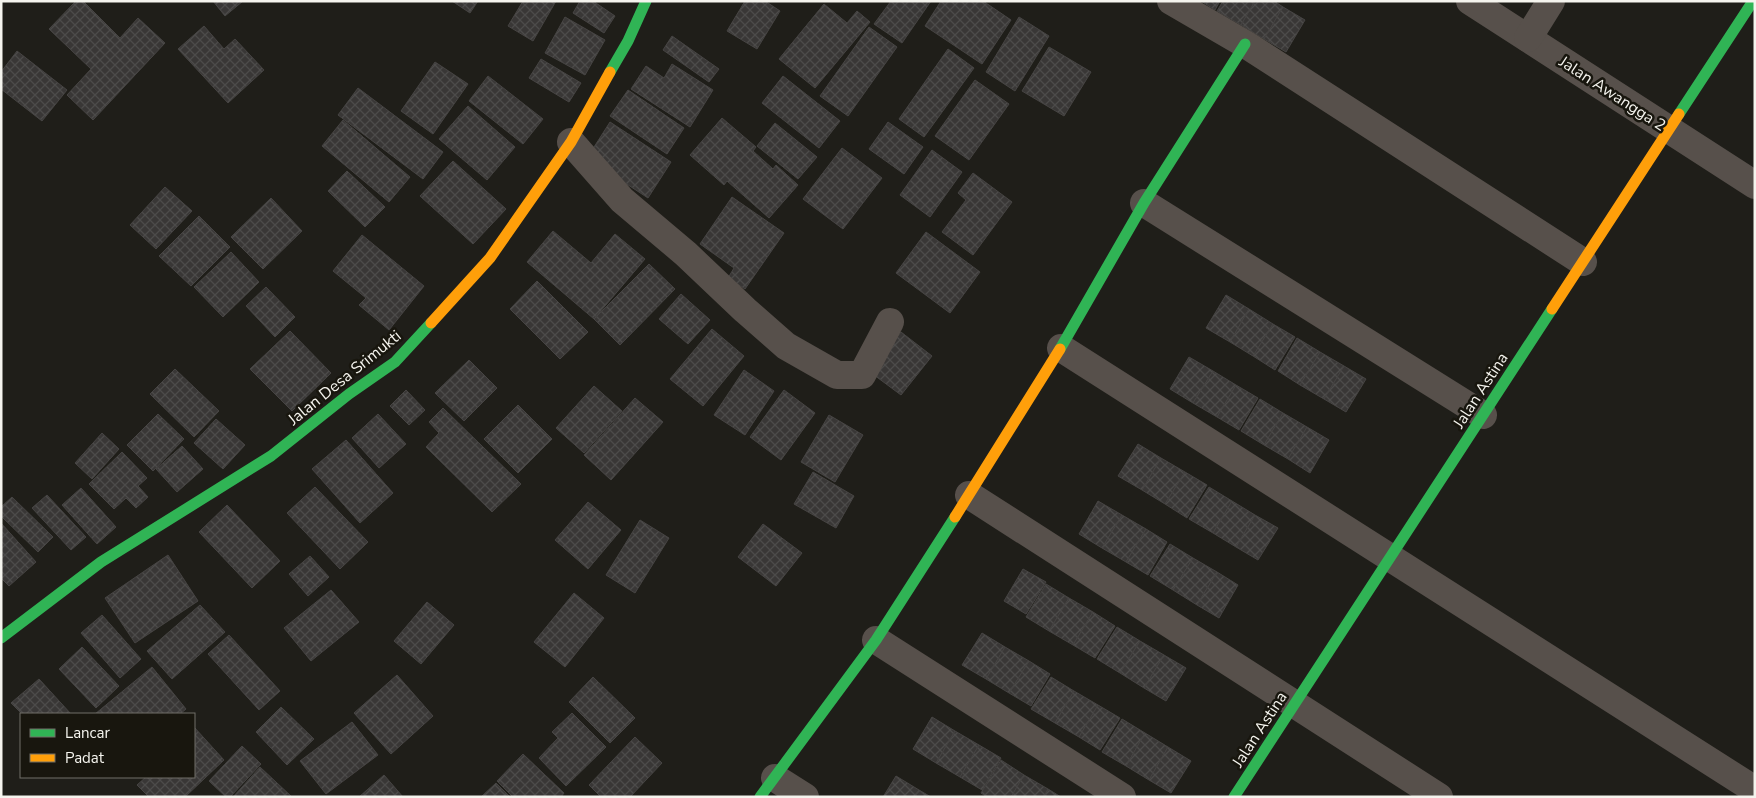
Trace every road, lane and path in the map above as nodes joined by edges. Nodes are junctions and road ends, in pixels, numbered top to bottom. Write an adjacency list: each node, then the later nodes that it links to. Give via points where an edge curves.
1 (646, 1): 9 (street, Jalan Desa Srimukti, via 628,41)
2 (1171, 1): 7 (street)
3 (1470, 1): 6 (street, Jalan Awangga 2)
4 (1551, 1): 6 (street)
5 (1753, 1): 8 (street, Jalan Astina)
6 (1528, 38): 8 (street, Jalan Awangga 2)
7 (1245, 44): 11 (street); 12 (street)
8 (1670, 130): 10 (street, Jalan Awangga 2); 12 (street, Jalan Astina)
9 (572, 142): 13 (street, via 622,200 794,351 837,375 862,375); 18 (street, Jalan Desa Srimukti, via 490,258 395,362 271,456 101,562)
10 (1755, 184)
11 (1144, 202): 14 (street); 15 (street)
12 (1583, 262): 15 (street, Jalan Astina)
13 (890, 322)
14 (1061, 348): 16 (street); 17 (street)
15 (1483, 415): 17 (street, Jalan Astina)
16 (969, 495): 19 (street); 20 (street)
17 (1390, 558): 20 (street, Jalan Astina); 22 (street)
18 (1, 638)
19 (876, 640): 21 (street); 24 (street)
20 (1295, 703): 25 (street, Jalan Astina); 26 (street)
21 (768, 787): 23 (street)
22 (1755, 790)
23 (805, 797)
24 (1122, 797)
25 (1234, 797)
26 (1439, 797)

